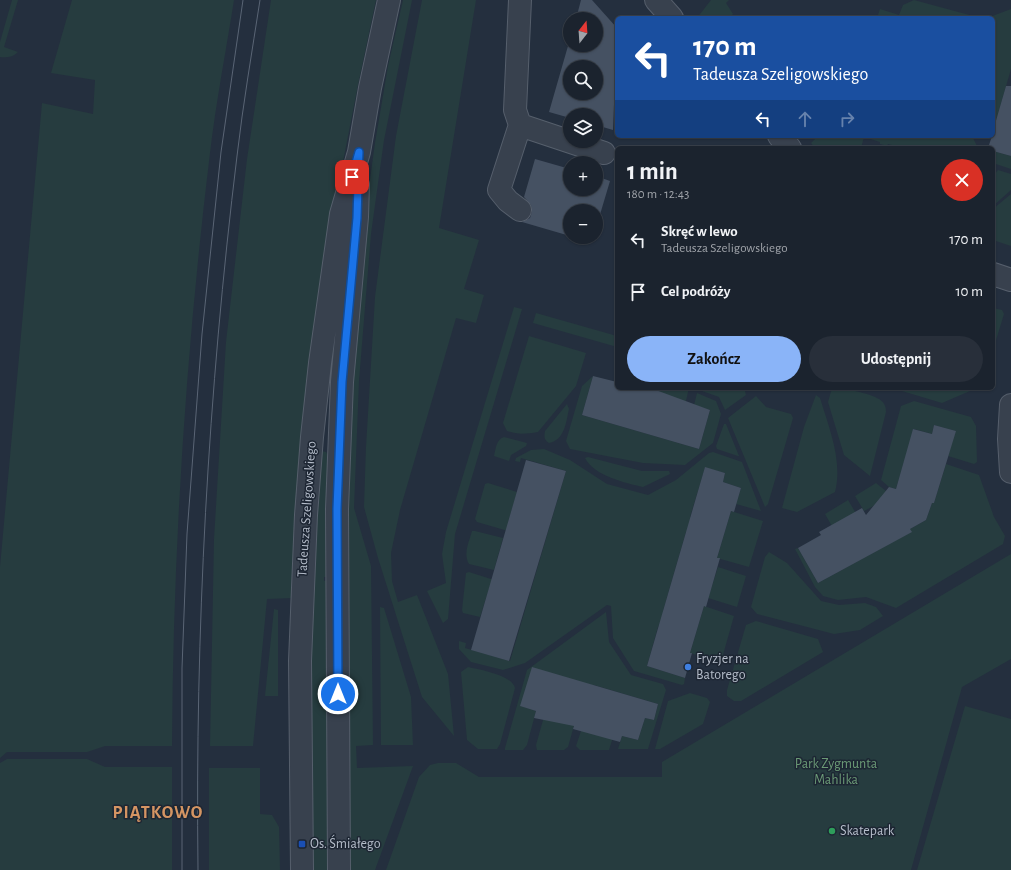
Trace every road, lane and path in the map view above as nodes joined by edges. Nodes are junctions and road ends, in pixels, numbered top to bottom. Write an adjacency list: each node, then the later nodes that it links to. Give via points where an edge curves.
1 (389, 0): 8 (street, Tadeusza Szeligowskiego)
2 (520, 0): 5 (street, via 515,110)
3 (656, 0): 4 (street)
4 (670, 16)
5 (520, 125): 9 (street); 10 (street, via 499,190 508,202)
6 (781, 138): 7 (street)
7 (788, 146)
8 (359, 152): 15 (street, Tadeusza Szeligowskiego, via 341,214 312,437 300,661); 16 (street, Tadeusza Szeligowskiego, via 357,218 342,382 337,509)
9 (604, 153)
10 (520, 210)
11 (995, 275): 12 (street)
12 (1011, 280)
13 (1011, 405): 14 (street, via 1008,439)
14 (1011, 472)
15 (302, 870)
16 (340, 870)

